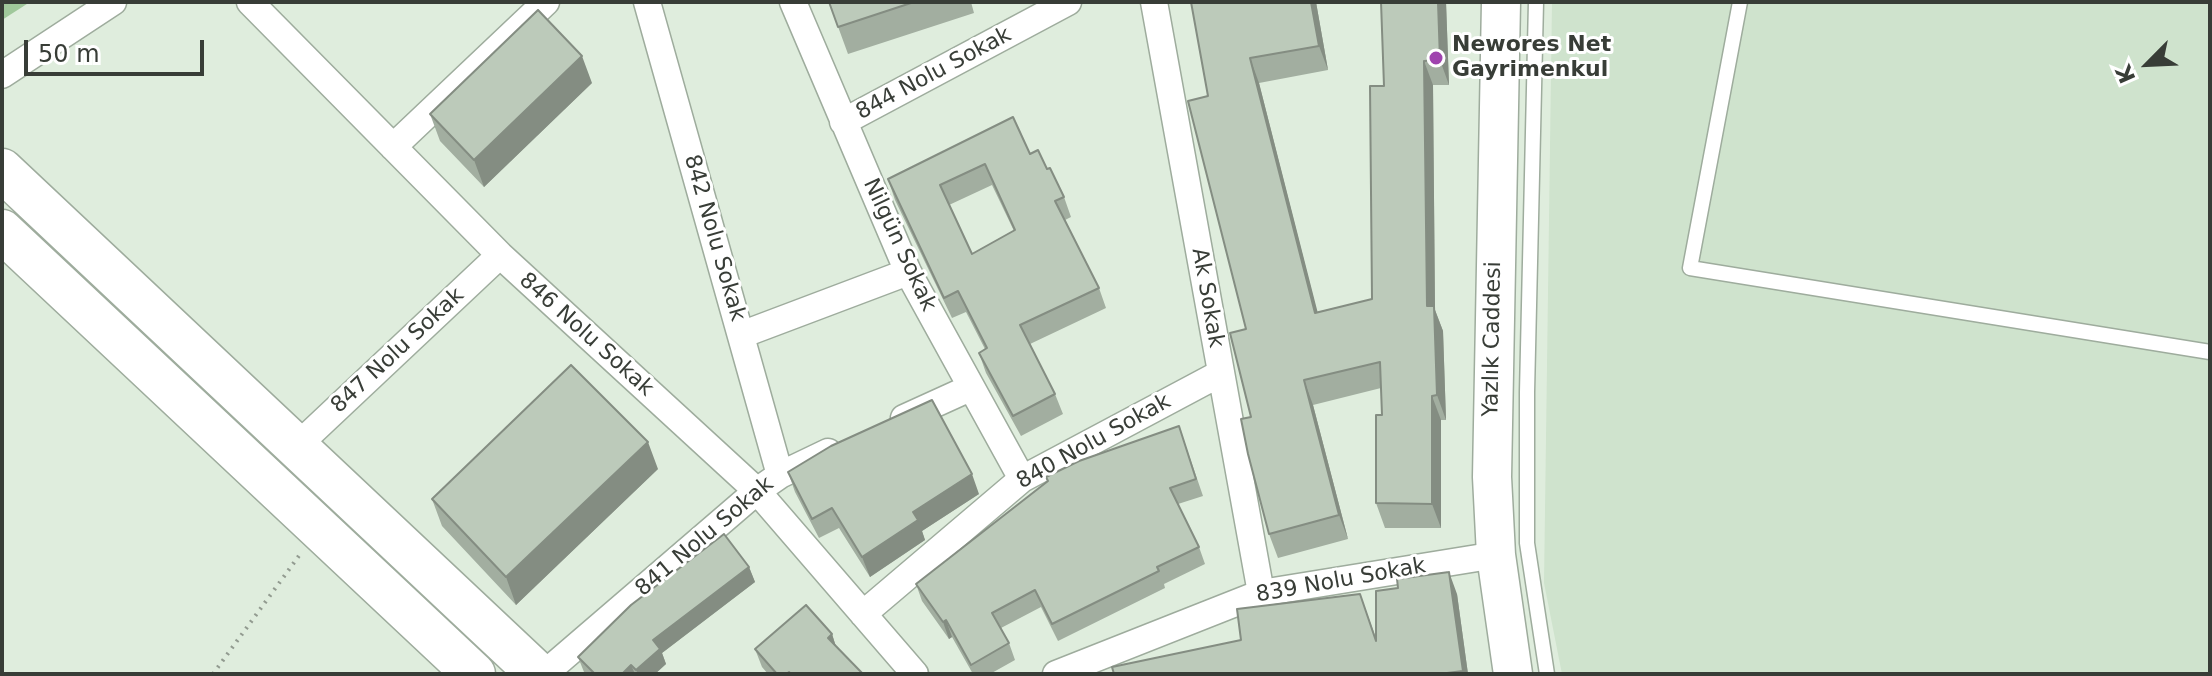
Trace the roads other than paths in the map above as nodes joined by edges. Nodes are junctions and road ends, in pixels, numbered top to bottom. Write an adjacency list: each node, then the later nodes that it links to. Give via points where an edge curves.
1 (113, 2): 11 (street)
2 (250, 2): 13 (street, 846 Nolu Sokak)
3 (546, 2): 13 (street)
4 (647, 2): 18 (street, 842 Nolu Sokak)
5 (793, 2): 12 (street, Nilgün Sokak)
6 (1068, 2): 12 (street, 844 Nolu Sokak)
7 (1154, 2): 20 (street, Ak Sokak)
8 (1501, 2): 28 (main road, Yazlık Caddesi, via 1492,383)
9 (1536, 2): 37 (lane, via 1527,543)
10 (1740, 2): 19 (lane, via 1690,268)
11 (2, 75)
12 (843, 122): 17 (street, Nilgün Sokak)
13 (393, 147): 16 (street, 846 Nolu Sokak)
14 (2, 170): 24 (main road)
15 (2, 231): 32 (main road)
16 (500, 255): 24 (street, 847 Nolu Sokak); 27 (street, 846 Nolu Sokak)
17 (908, 272): 18 (street); 21 (street, Nilgün Sokak)
18 (741, 335): 25 (street, 842 Nolu Sokak)
19 (2210, 352)
20 (1221, 373): 26 (street, 840 Nolu Sokak); 29 (street, Ak Sokak)
21 (970, 388): 22 (street); 26 (street, Nilgün Sokak)
22 (875, 431)
23 (848, 444): 25 (street, 841 Nolu Sokak)
24 (296, 447): 33 (main road)
25 (780, 475): 27 (street, 841 Nolu Sokak)
26 (1022, 479): 30 (street, 840 Nolu Sokak)
27 (757, 491): 30 (street, 846 Nolu Sokak); 34 (street, 841 Nolu Sokak)
28 (1496, 555): 29 (street, 839 Nolu Sokak); 36 (main road, Yazlık Caddesi)
29 (1261, 593): 31 (street, 839 Nolu Sokak)
30 (863, 614): 35 (street, 846 Nolu Sokak)
31 (1065, 672)
32 (474, 674)
33 (538, 674)
34 (544, 674)
35 (915, 674)
36 (1513, 674)
37 (1547, 674)

